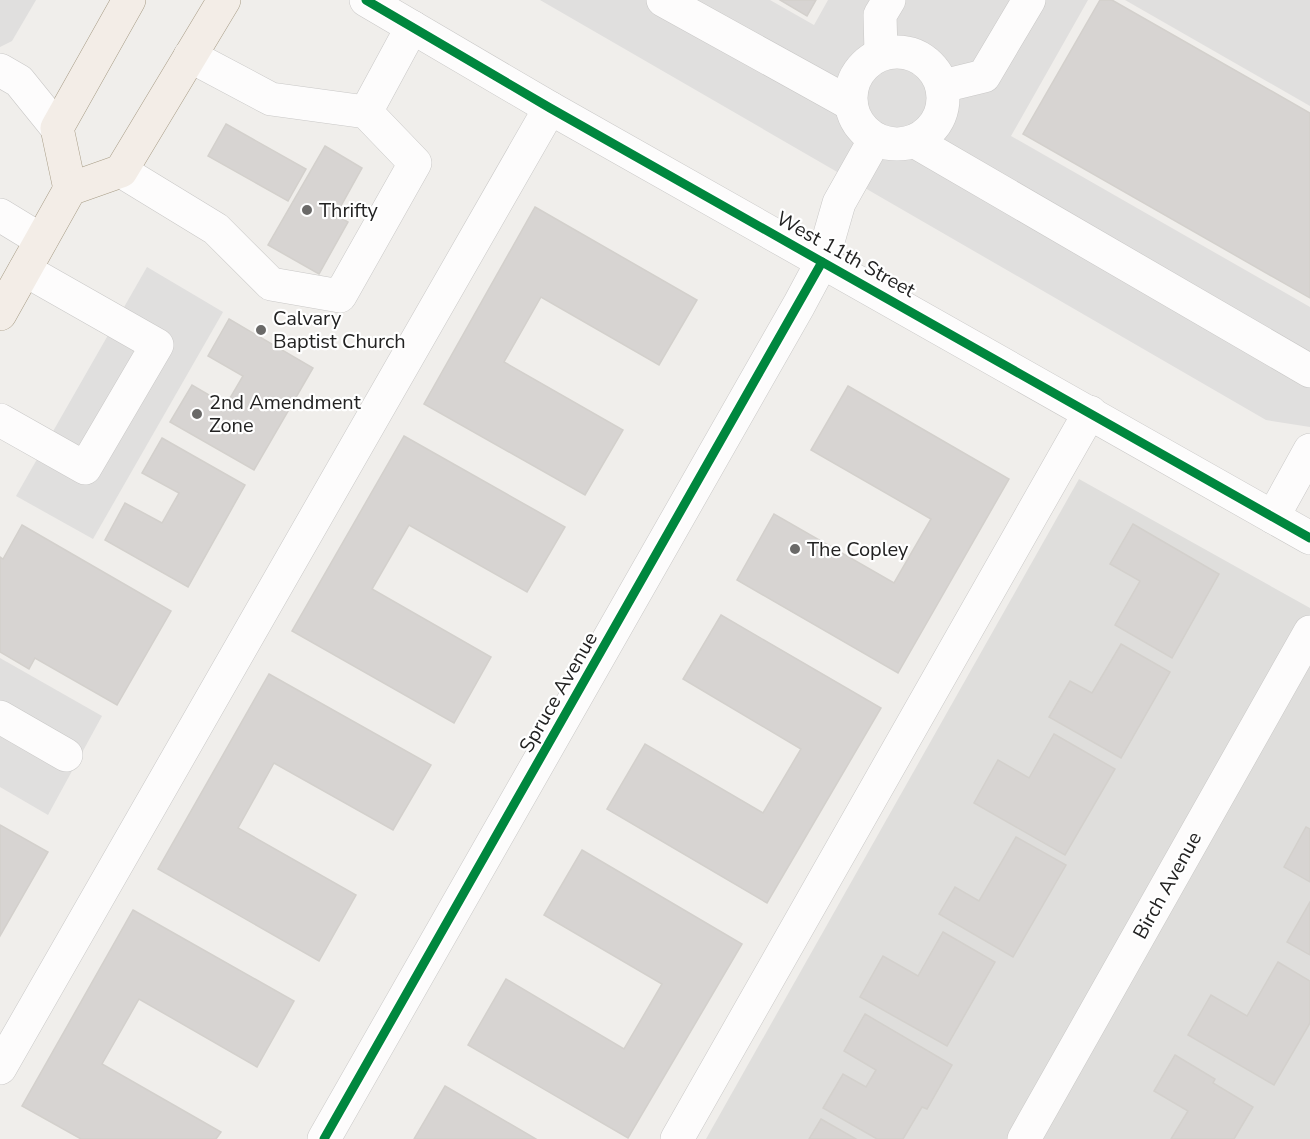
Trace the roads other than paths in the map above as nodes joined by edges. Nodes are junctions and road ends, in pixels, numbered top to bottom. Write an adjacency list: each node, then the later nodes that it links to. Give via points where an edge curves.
1 (129, 0): 15 (main road)
2 (224, 0): 9 (main road)
3 (366, 0): 7 (street, West 11th Street)
4 (663, 0): 12 (street)
5 (889, 0): 8 (street, via 880,15)
6 (1029, 0): 11 (street, via 984,76)
7 (412, 27): 13 (street, West 11th Street); 14 (street)
8 (881, 53): 11 (street, via 912,53 926,61); 12 (street, via 856,73)
9 (190, 56): 14 (street, via 270,99); 18 (main road)
10 (0, 70): 15 (street, via 19,81)
11 (943, 87): 17 (street, via 944,100 935,125)
12 (850, 104): 16 (street, via 855,118)
13 (550, 108): 22 (street, West 11th Street); 34 (street)
14 (366, 112): 18 (street, via 415,163 340,296 272,285 216,230)
15 (57, 128): 19 (main road)
16 (875, 139): 17 (street, via 901,144); 22 (street, Spruce Avenue, via 839,204)
17 (914, 141): 25 (street)
18 (121, 171): 19 (main road)
19 (70, 189): 21 (main road)
20 (0, 215): 21 (street)
21 (42, 240): 23 (main road)
22 (822, 261): 26 (street, West 11th Street); 35 (street, Spruce Avenue)
23 (25, 270): 24 (main road); 27 (street, via 157,345 86,468)
24 (0, 314)
25 (1310, 371)
26 (1090, 412): 29 (street, West 11th Street); 36 (street)
27 (0, 420)
28 (1310, 450): 29 (street)
29 (1273, 517): 30 (street, West 11th Street)
30 (1310, 538)
31 (1310, 632): 37 (street, Birch Avenue)
32 (0, 717): 33 (street)
33 (66, 755)
34 (0, 1068)
35 (324, 1139)
36 (677, 1139)
37 (1024, 1139)

